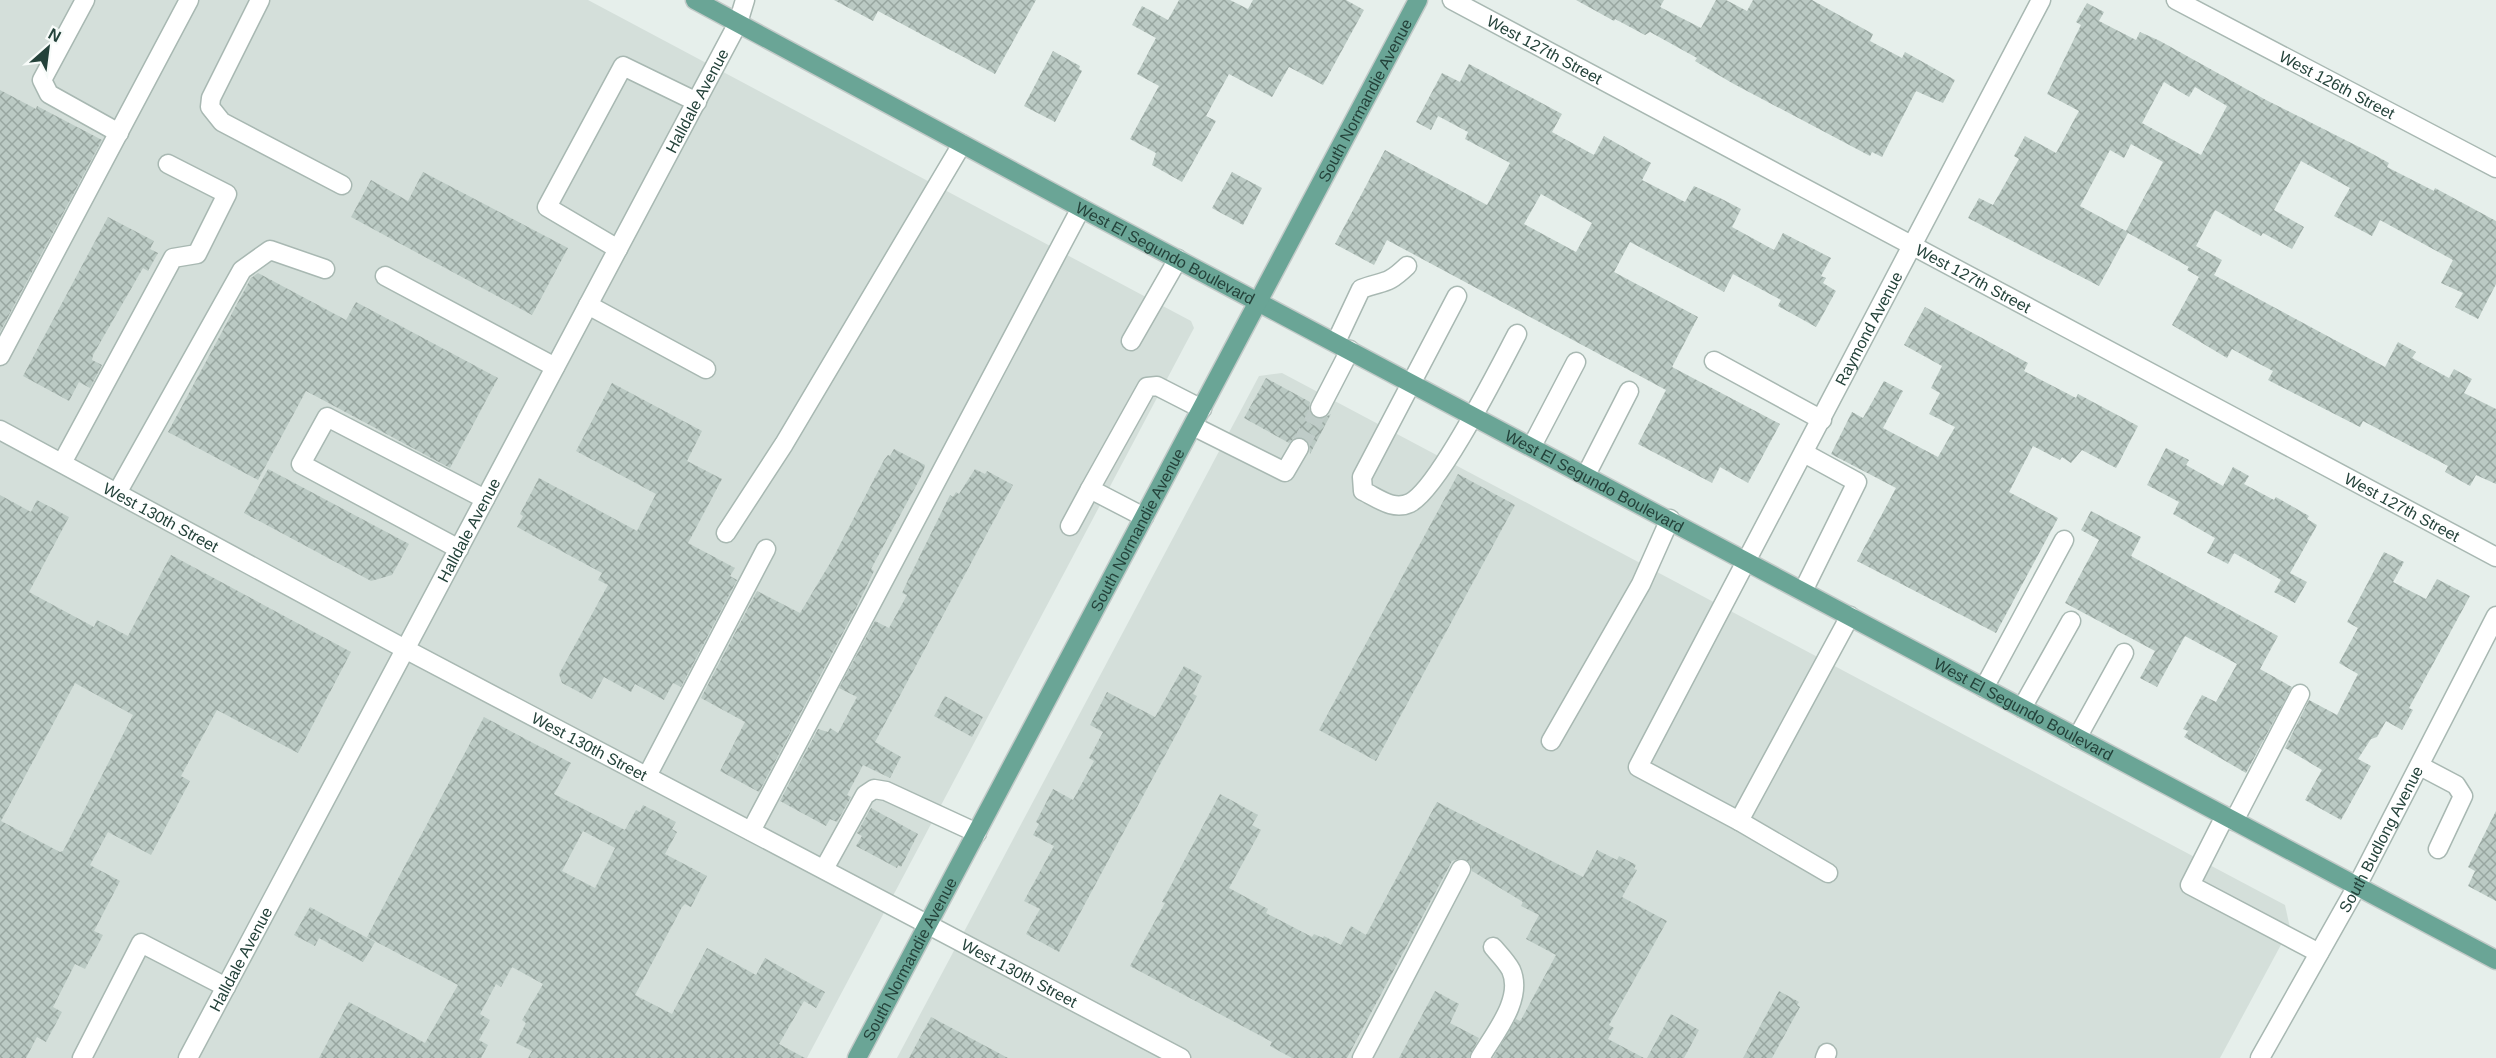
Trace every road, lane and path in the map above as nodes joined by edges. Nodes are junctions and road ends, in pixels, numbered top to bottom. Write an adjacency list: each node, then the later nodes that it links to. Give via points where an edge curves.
1 (85, 0): 12 (street, via 42,80 49,94)
2 (189, 0): 12 (street)
3 (260, 0): 16 (street, via 210,106 222,122)
4 (695, 0): 10 (main road, West El Segundo Boulevard)
5 (745, 0): 10 (street, Halldale Avenue)
6 (1418, 0): 25 (main road, South Normandie Avenue)
7 (1452, 0): 18 (street, West 127th Street)
8 (2041, 0): 18 (street, Raymond Avenue)
9 (2176, 0): 15 (street, West 126th Street)
10 (738, 23): 11 (street, Halldale Avenue); 13 (main road, West El Segundo Boulevard)
11 (697, 102): 19 (street, Halldale Avenue); 19 (street, via 623,66 547,207)
12 (119, 133): 30 (street)
13 (962, 144): 17 (main road, West El Segundo Boulevard); 54 (street, via 790,434)
14 (168, 164): 46 (street, via 227,194 197,254 173,258)
15 (2496, 168)
16 (342, 185)
17 (1081, 208): 20 (main road, West El Segundo Boulevard); 75 (street)
18 (1910, 244): 40 (street, Raymond Avenue); 58 (street, West 127th Street)
19 (618, 249): 26 (street, Halldale Avenue)
20 (1178, 259): 25 (main road, West El Segundo Boulevard); 28 (street)
21 (1407, 266): 29 (street, via 1384,285 1361,290)
22 (325, 270): 49 (street, via 270,250 242,270)
23 (385, 276): 33 (street)
24 (1457, 296): 35 (street)
25 (1257, 300): 29 (main road, West El Segundo Boulevard); 38 (main road, South Normandie Avenue)
26 (588, 305): 33 (street, Halldale Avenue); 34 (street)
27 (1517, 334): 39 (street)
28 (1131, 341)
29 (1343, 346): 35 (main road, West El Segundo Boulevard); 37 (street)
30 (0, 356)
31 (1714, 361): 40 (street)
32 (1576, 362): 43 (street)
33 (555, 367): 50 (street, Halldale Avenue)
34 (706, 369)
35 (1413, 382): 39 (main road, West El Segundo Boulevard); 39 (street, via 1362,477 1363,491 1393,506 1410,502 1443,464)
36 (1629, 391): 47 (street)
37 (1320, 408)
38 (1202, 409): 41 (main road, South Normandie Avenue); 48 (street, via 1157,386 1147,387)
39 (1473, 415): 43 (main road, West El Segundo Boulevard)
40 (1822, 420): 45 (street, Raymond Avenue)
41 (1192, 426): 44 (street, via 1285,472); 51 (main road, South Normandie Avenue)
42 (0, 430): 46 (street, West 130th Street)
43 (1532, 446): 47 (main road, West El Segundo Boulevard)
44 (1299, 448)
45 (1804, 453): 59 (street, Raymond Avenue); 60 (street, via 1857,482)
46 (62, 463): 49 (street, West 130th Street)
47 (1586, 475): 52 (main road, West El Segundo Boulevard)
48 (1090, 489): 51 (street); 53 (street)
49 (117, 493): 64 (street, West 130th Street)
50 (485, 499): 56 (street, Halldale Avenue); 56 (street, via 327,417 301,465)
51 (1144, 517): 76 (main road, South Normandie Avenue)
52 (1670, 519): 59 (main road, West El Segundo Boulevard); 70 (street, via 1641,584)
53 (1070, 526)
54 (726, 533)
55 (2064, 540): 66 (street)
56 (459, 549): 64 (street, Halldale Avenue)
57 (766, 549): 72 (street)
58 (2496, 557)
59 (1747, 561): 60 (main road, West El Segundo Boulevard); 74 (street, Raymond Avenue, via 1638,767)
60 (1803, 591): 61 (main road, West El Segundo Boulevard)
61 (1850, 616): 66 (main road, West El Segundo Boulevard); 74 (street)
62 (2496, 616): 71 (street, South Budlong Avenue)
63 (2071, 621): 68 (street)
64 (405, 649): 72 (street, West 130th Street); 86 (street, Halldale Avenue)
65 (2124, 653): 69 (street)
66 (1984, 688): 68 (main road, West El Segundo Boulevard)
67 (2300, 694): 73 (street)
68 (2022, 708): 69 (main road, West El Segundo Boulevard)
69 (2077, 738): 73 (main road, West El Segundo Boulevard)
70 (1551, 741)
71 (2420, 766): 77 (street, via 2456,785 2463,796); 81 (street, South Budlong Avenue)
72 (647, 776): 75 (street, West 130th Street)
73 (2230, 819): 81 (main road, West El Segundo Boulevard); 84 (street, via 2190,885)
74 (1739, 822): 80 (street)
75 (751, 831): 78 (street, West 130th Street)
76 (977, 833): 78 (street, via 874,789 865,795); 82 (main road, South Normandie Avenue)
77 (2438, 849)
78 (824, 868): 82 (street, West 130th Street)
79 (1461, 869): 92 (street)
80 (1828, 873)
81 (2357, 886): 84 (street, South Budlong Avenue); 85 (main road, West El Segundo Boulevard)
82 (929, 923): 87 (street, West 130th Street); 91 (main road, South Normandie Avenue)
83 (1493, 947): 93 (street, via 1511,970 1514,991 1507,1012)
84 (2319, 953): 88 (street, South Budlong Avenue)
85 (2496, 960)
86 (226, 987): 89 (street, via 141,944); 90 (street, Halldale Avenue)
87 (1170, 1055)
88 (2266, 1056)
89 (82, 1058)
90 (188, 1058)
91 (857, 1058)
92 (1362, 1058)
93 (1480, 1058)

